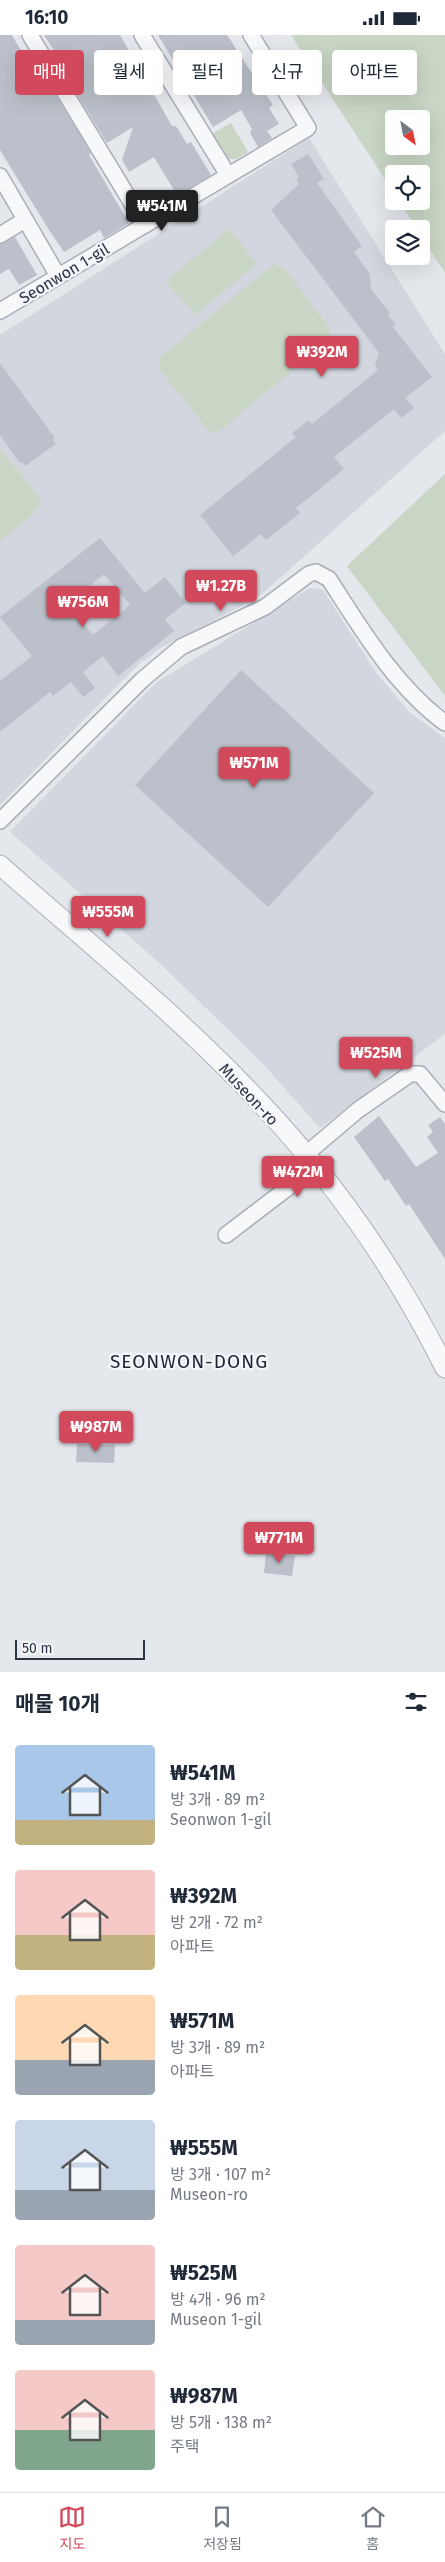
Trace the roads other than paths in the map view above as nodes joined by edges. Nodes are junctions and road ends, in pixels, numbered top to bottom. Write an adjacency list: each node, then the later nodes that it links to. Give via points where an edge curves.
1 (30, 35): 7 (street)
2 (142, 35): 4 (street)
3 (251, 35): 4 (street, Seonwon 1-gil, via 308,127)
4 (228, 175): 7 (street, Seonwon 1-gil)
5 (0, 176): 6 (street)
6 (25, 220): 8 (street); 9 (street)
7 (145, 225): 9 (street, Seonwon 1-gil)
8 (0, 235)
9 (58, 276): 10 (street, Seonwon 1-gil)
10 (0, 311)
11 (445, 723): 12 (street, via 414,696 388,666 329,579 322,574 309,574 264,607 181,647 142,680)
12 (0, 821)
13 (0, 865): 15 (street, Museon-ro, via 194,1037 252,1095)
14 (445, 1105): 15 (street, via 420,1074 410,1074 358,1110)
15 (310, 1161): 16 (street); 17 (street, Museon-ro, via 382,1257)
16 (226, 1235)
17 (444, 1363)

